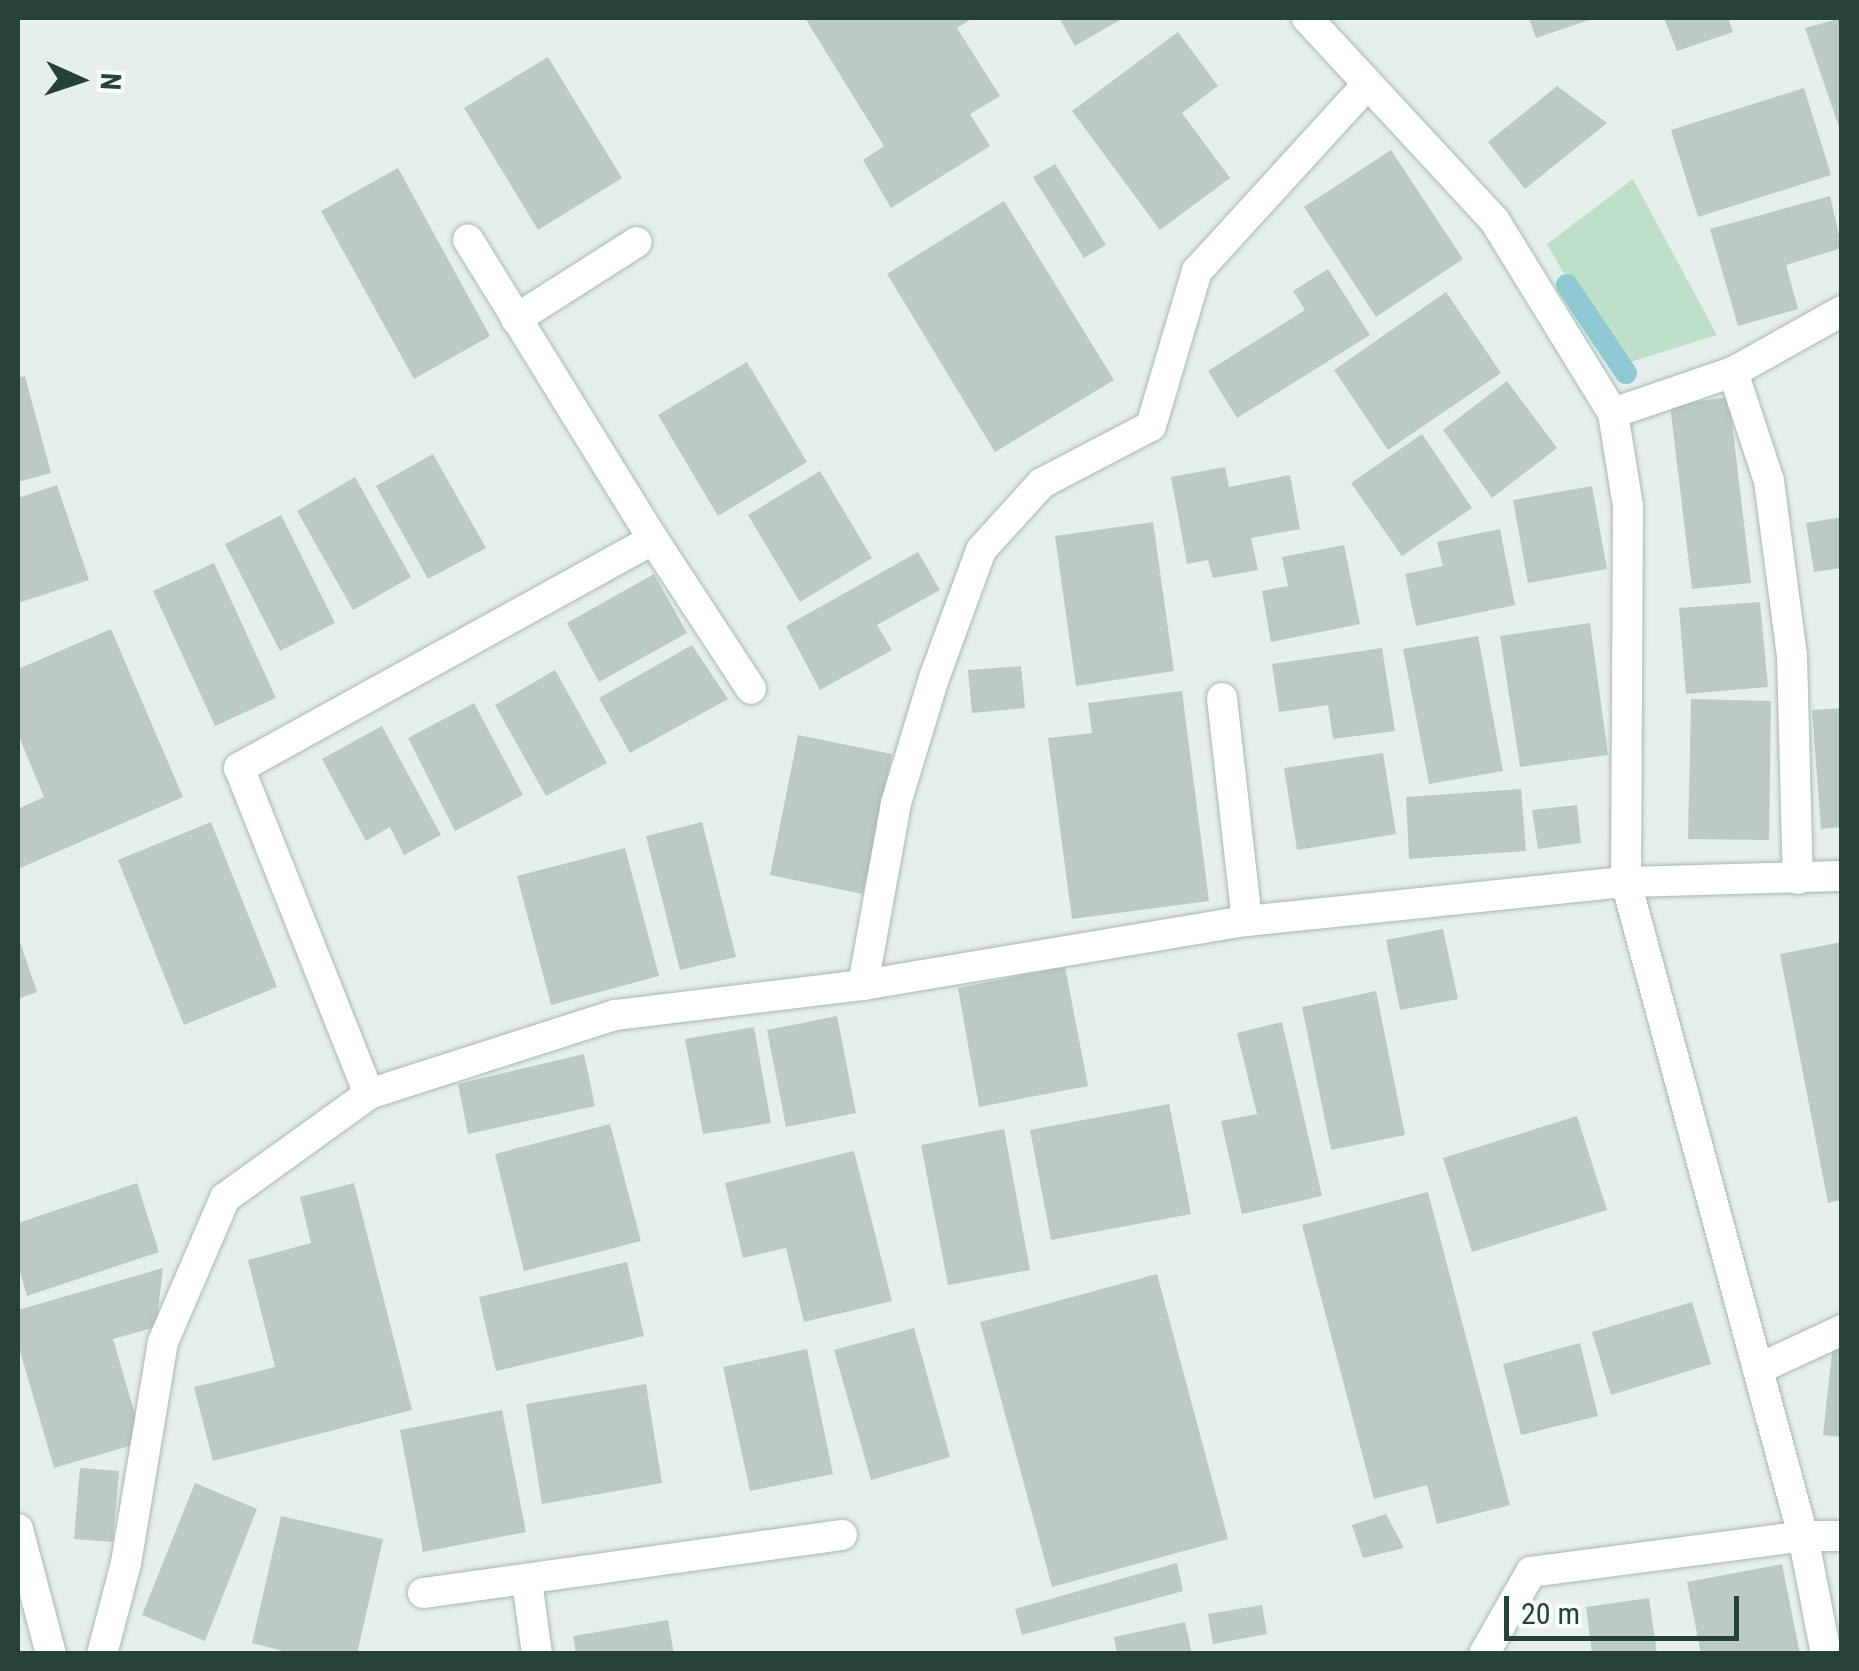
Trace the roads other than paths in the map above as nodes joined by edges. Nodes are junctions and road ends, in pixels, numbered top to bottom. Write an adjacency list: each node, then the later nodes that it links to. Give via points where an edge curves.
1 (1307, 18): 2 (street)
2 (1368, 84): 8 (street, via 1495,221); 16 (street, via 1197,270 1151,426 1042,483 981,550 896,803)
3 (468, 240): 6 (street)
4 (637, 242): 6 (street)
5 (1842, 312): 7 (street)
6 (516, 319): 9 (street)
7 (1733, 372): 8 (street); 13 (street, via 1769,481 1792,656)
8 (1613, 414): 14 (street, via 1628,506)
9 (653, 539): 10 (street); 17 (street, via 238,768)
10 (751, 689)
11 (1222, 698): 15 (street)
12 (1842, 876): 13 (street)
13 (1798, 879): 14 (street)
14 (1626, 882): 15 (street); 19 (street)
15 (1247, 921): 16 (street)
16 (862, 985): 17 (street, via 615,1015)
17 (370, 1094): 27 (street, via 225,1198 162,1342 126,1563)
18 (1842, 1330): 19 (street)
19 (1758, 1369): 22 (street)
20 (18, 1529): 26 (street)
21 (842, 1535): 24 (street)
22 (1803, 1536): 23 (street); 29 (street, via 1531,1572); 30 (street)
23 (1842, 1536)
24 (527, 1581): 25 (street); 28 (street)
25 (423, 1593)
26 (51, 1654)
27 (102, 1654)
28 (537, 1654)
29 (1484, 1654)
30 (1826, 1654)

